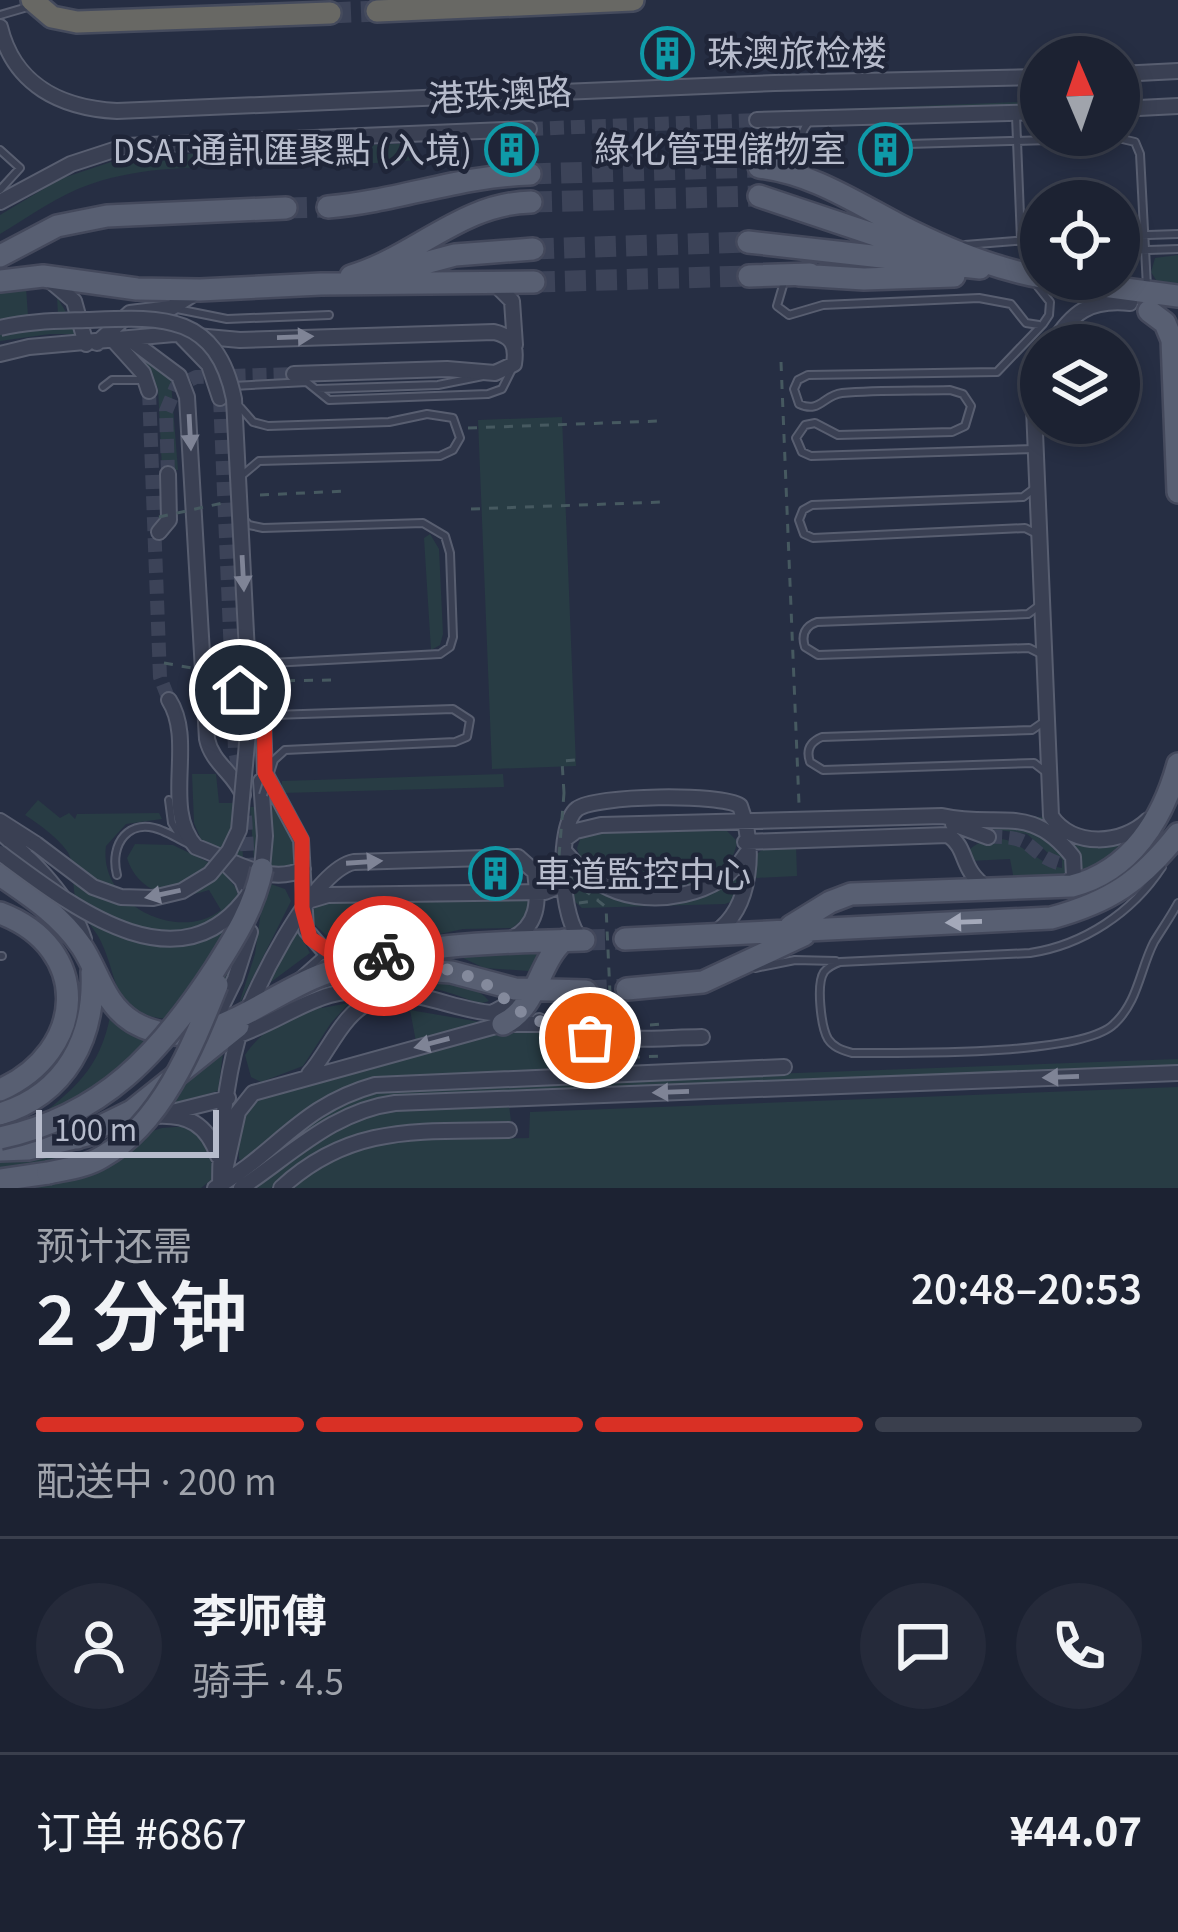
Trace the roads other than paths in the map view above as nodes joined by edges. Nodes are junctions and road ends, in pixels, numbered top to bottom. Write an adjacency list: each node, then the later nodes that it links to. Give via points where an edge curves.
1 (633, 0): 3 (highway)
2 (34, 2): 4 (highway, via 52,17 77,22); 5 (lane)
3 (377, 11)
4 (330, 13)
5 (0, 15)
6 (0, 27): 9 (street, 港珠澳路, via 13,61 39,89 74,106 117,112)
7 (1178, 71): 8 (street)
8 (1140, 73)
9 (1020, 77)
10 (1178, 106): 11 (street)
11 (1140, 108)
12 (1016, 112): 13 (street); 14 (street); 17 (lane)
13 (1020, 112)
14 (816, 118): 15 (street); 21 (lane, via 801,136 803,166)
15 (757, 120)
16 (529, 129): 24 (street, via 126,146)
17 (1017, 140): 18 (lane); 29 (lane); 33 (lane, via 1135,142)
18 (908, 144)
19 (0, 150): 22 (lane, via 20,168)
20 (530, 174): 26 (main road)
21 (825, 186): 28 (main road); 28 (main road, via 759,167); 31 (main road)
22 (0, 190)
23 (759, 196): 28 (main road)
24 (0, 202)
25 (532, 202): 52 (main road, via 477,210 398,258)
26 (328, 207)
27 (286, 208): 40 (main road, via 107,216 57,226)
28 (798, 212): 39 (main road); 39 (main road, via 778,233 754,242); 42 (main road)
29 (1020, 215)
30 (1178, 233): 33 (lane)
31 (921, 235): 34 (lane, via 952,245); 43 (main road)
32 (1140, 235): 33 (lane)
33 (1143, 235): 38 (lane)
34 (1020, 240)
35 (533, 249): 52 (main road, via 455,255)
36 (1178, 249): 38 (lane)
37 (1140, 250): 38 (lane)
38 (1143, 250): 58 (lane)
39 (839, 252): 41 (main road)
40 (0, 256)
41 (924, 262): 42 (main road); 45 (main road)
42 (976, 268): 44 (main road)
43 (1020, 269)
44 (1020, 274)
45 (795, 275): 47 (main road); 48 (main road); 60 (lane, via 776,298 789,315 823,305 979,298 1011,304 1027,323)
46 (44, 276): 49 (main road); 53 (main road); 66 (street, via 74,301)
47 (749, 276)
48 (1020, 278)
49 (0, 281)
50 (492, 282): 51 (main road); 52 (main road); 67 (street, via 512,302)
51 (534, 282)
52 (321, 284): 54 (main road)
53 (152, 290): 54 (main road); 57 (lane)
54 (200, 290): 57 (street)
55 (1178, 296): 58 (main road)
56 (1049, 300): 60 (lane)
57 (171, 308): 59 (lane, via 227,319); 66 (street, via 133,312)
58 (1156, 311): 61 (street, via 1106,302); 80 (main road, via 1173,353)
59 (329, 315)
60 (1043, 324)
61 (1065, 324)
62 (0, 328): 74 (street, bridge, via 165,318 216,353 226,369)
63 (178, 334): 64 (street); 67 (street, one-way to 67, via 240,340 494,332); 74 (street, via 203,356)
64 (132, 341): 65 (street); 95 (street, one-way to 95, via 178,376 187,397 208,746)
65 (115, 342): 66 (street); 73 (street)
66 (91, 344): 69 (street)
67 (515, 346): 70 (street)
68 (1020, 348): 76 (lane, via 997,372 808,375 794,389 809,408 836,393 950,389 971,406 965,426 952,432 838,436 810,423 796,438 806,455)
69 (0, 354)
70 (514, 364): 71 (street, via 492,373); 71 (lane, via 492,394 337,400)
71 (304, 381): 74 (lane, via 234,385)
72 (103, 387): 73 (lane, via 140,379)
73 (149, 387)
74 (225, 397): 78 (street, bridge); 78 (lane, bridge, via 268,426 442,413 453,418 460,439 440,455 260,461)
75 (1036, 444): 76 (street)
76 (1036, 449): 79 (street)
77 (168, 474): 82 (street, via 169,520)
78 (239, 478): 81 (street, bridge)
79 (1037, 483): 83 (street); 83 (lane, via 1023,497 812,505 799,520 813,538 1024,528)
80 (1178, 492)
81 (240, 507): 86 (street, one-way to 86, bridge); 86 (lane, via 249,525 263,528 423,523 445,536 454,637 440,654 271,662)
82 (159, 525)
83 (1039, 542): 84 (street)
84 (1042, 600): 85 (street); 85 (lane, via 1028,614 817,622 803,638 818,655 1029,648)
85 (1044, 661): 90 (street)
86 (248, 682): 89 (street, bridge); 93 (lane, bridge, via 256,707 274,715 453,709 470,720 467,737 455,742 285,750)
87 (170, 700): 105 (street, via 184,828)
88 (233, 700): 110 (street, via 249,687 262,694 265,773 297,826)
89 (250, 711): 93 (street, bridge); 100 (street, one-way to 100, bridge, via 239,830 220,864 195,884 153,898 121,897 81,880)
90 (1046, 716): 92 (street); 92 (lane, via 1032,730 822,737 808,752 823,770 1034,763)
91 (1178, 764): 96 (main road)
92 (1048, 777): 96 (street, via 1051,816 1082,837 1127,835)
93 (262, 795): 109 (street)
94 (170, 800): 105 (lane, via 172,824)
95 (244, 801)
96 (1164, 803): 113 (main road, via 1135,849 1102,874)
97 (942, 816): 98 (street); 108 (street, via 988,837 968,844); 113 (street, via 1032,821 1070,853)
98 (804, 818): 99 (street); 103 (street)
99 (744, 820): 104 (street, via 592,826); 104 (street, via 740,806 725,798 599,802 569,818); 106 (street)
100 (0, 821)
101 (0, 832): 133 (street, via 73,914)
102 (1178, 836): 121 (main road, via 1115,895); 132 (lane, via 1141,893 1060,948)
103 (815, 839): 106 (street); 108 (street, via 948,835)
104 (565, 846): 106 (street, via 605,887 653,896 703,888 729,874); 114 (street)
105 (197, 847): 110 (street, via 277,877); 112 (lane, via 158,829 127,834 113,850); 117 (street, via 238,873)
106 (745, 848): 125 (street, via 744,898)
107 (0, 853): 109 (street, bridge, via 95,916 166,939 215,928)
108 (963, 855): 115 (street, via 969,874)
109 (262, 869): 124 (main road, bridge)
110 (303, 869): 119 (street)
111 (0, 875): 133 (main road, via 58,918)
112 (117, 875)
113 (1070, 883): 115 (main road); 121 (street)
114 (565, 884): 116 (street); 129 (street)
115 (987, 888): 121 (main road); 123 (main road, via 850,894)
116 (537, 892): 119 (street, via 328,896); 119 (street, one-way to 116, via 332,871 354,862 518,857 535,872); 128 (street, via 532,924)
117 (251, 903)
118 (1178, 903): 132 (lane, via 1119,1020 1070,1043 838,1049 826,1036 820,985)
119 (305, 904): 131 (street, via 310,938); 143 (street)
120 (0, 913): 151 (main road, via 49,944 68,989 51,1053)
121 (1051, 917): 122 (main road, one-way to 122)
122 (839, 926): 123 (main road); 136 (main road, via 796,937)
123 (785, 930): 125 (main road)
124 (244, 933): 141 (street); 156 (main road, bridge, via 168,1038 125,1078 76,1112); 160 (main road, bridge, via 187,1054 129,1137 86,1165)
125 (710, 935): 127 (main road)
126 (366, 938): 131 (lane)
127 (625, 938)
128 (508, 940): 129 (main road); 130 (main road)
129 (574, 940): 138 (main road, via 546,961)
130 (384, 956): 131 (main road); 134 (main road)
131 (333, 961): 134 (main road); 143 (main road)
132 (840, 962): 136 (lane, via 785,961)
133 (91, 965): 144 (main road, via 122,1014); 153 (main road, via 92,1008 79,1051 61,1079)
134 (451, 972): 135 (main road)
135 (481, 980): 138 (main road); 142 (street)
136 (703, 982): 137 (main road)
137 (627, 989)
138 (534, 990): 139 (main road); 142 (main road)
139 (586, 991)
140 (406, 992): 142 (street); 143 (street, via 323,994); 149 (street, via 374,998 350,1016)
141 (224, 1002): 143 (street); 144 (street, via 204,1019)
142 (512, 1014): 145 (street, via 604,1039); 149 (street, one-way to 149)
143 (243, 1020): 144 (main road); 146 (street); 157 (main road, bridge, via 132,1111)
144 (161, 1031)
145 (702, 1036)
146 (234, 1062): 150 (street, via 247,1083); 152 (street)
147 (784, 1067): 161 (street, via 375,1085 308,1114)
148 (1178, 1073): 162 (street, one-way to 162, via 395,1102 334,1121)
149 (306, 1076): 150 (street)
150 (269, 1086): 161 (street, via 238,1112)
151 (0, 1090)
152 (228, 1098): 154 (street); 159 (street)
153 (0, 1114)
154 (155, 1116): 157 (main road); 159 (street, via 191,1119)
155 (509, 1130): 163 (street, via 373,1136 335,1149)
156 (0, 1138)
157 (77, 1138): 158 (main road)
158 (0, 1152)
159 (219, 1161): 161 (street)
160 (0, 1180)
161 (218, 1187)
162 (242, 1188)
163 (281, 1188)

